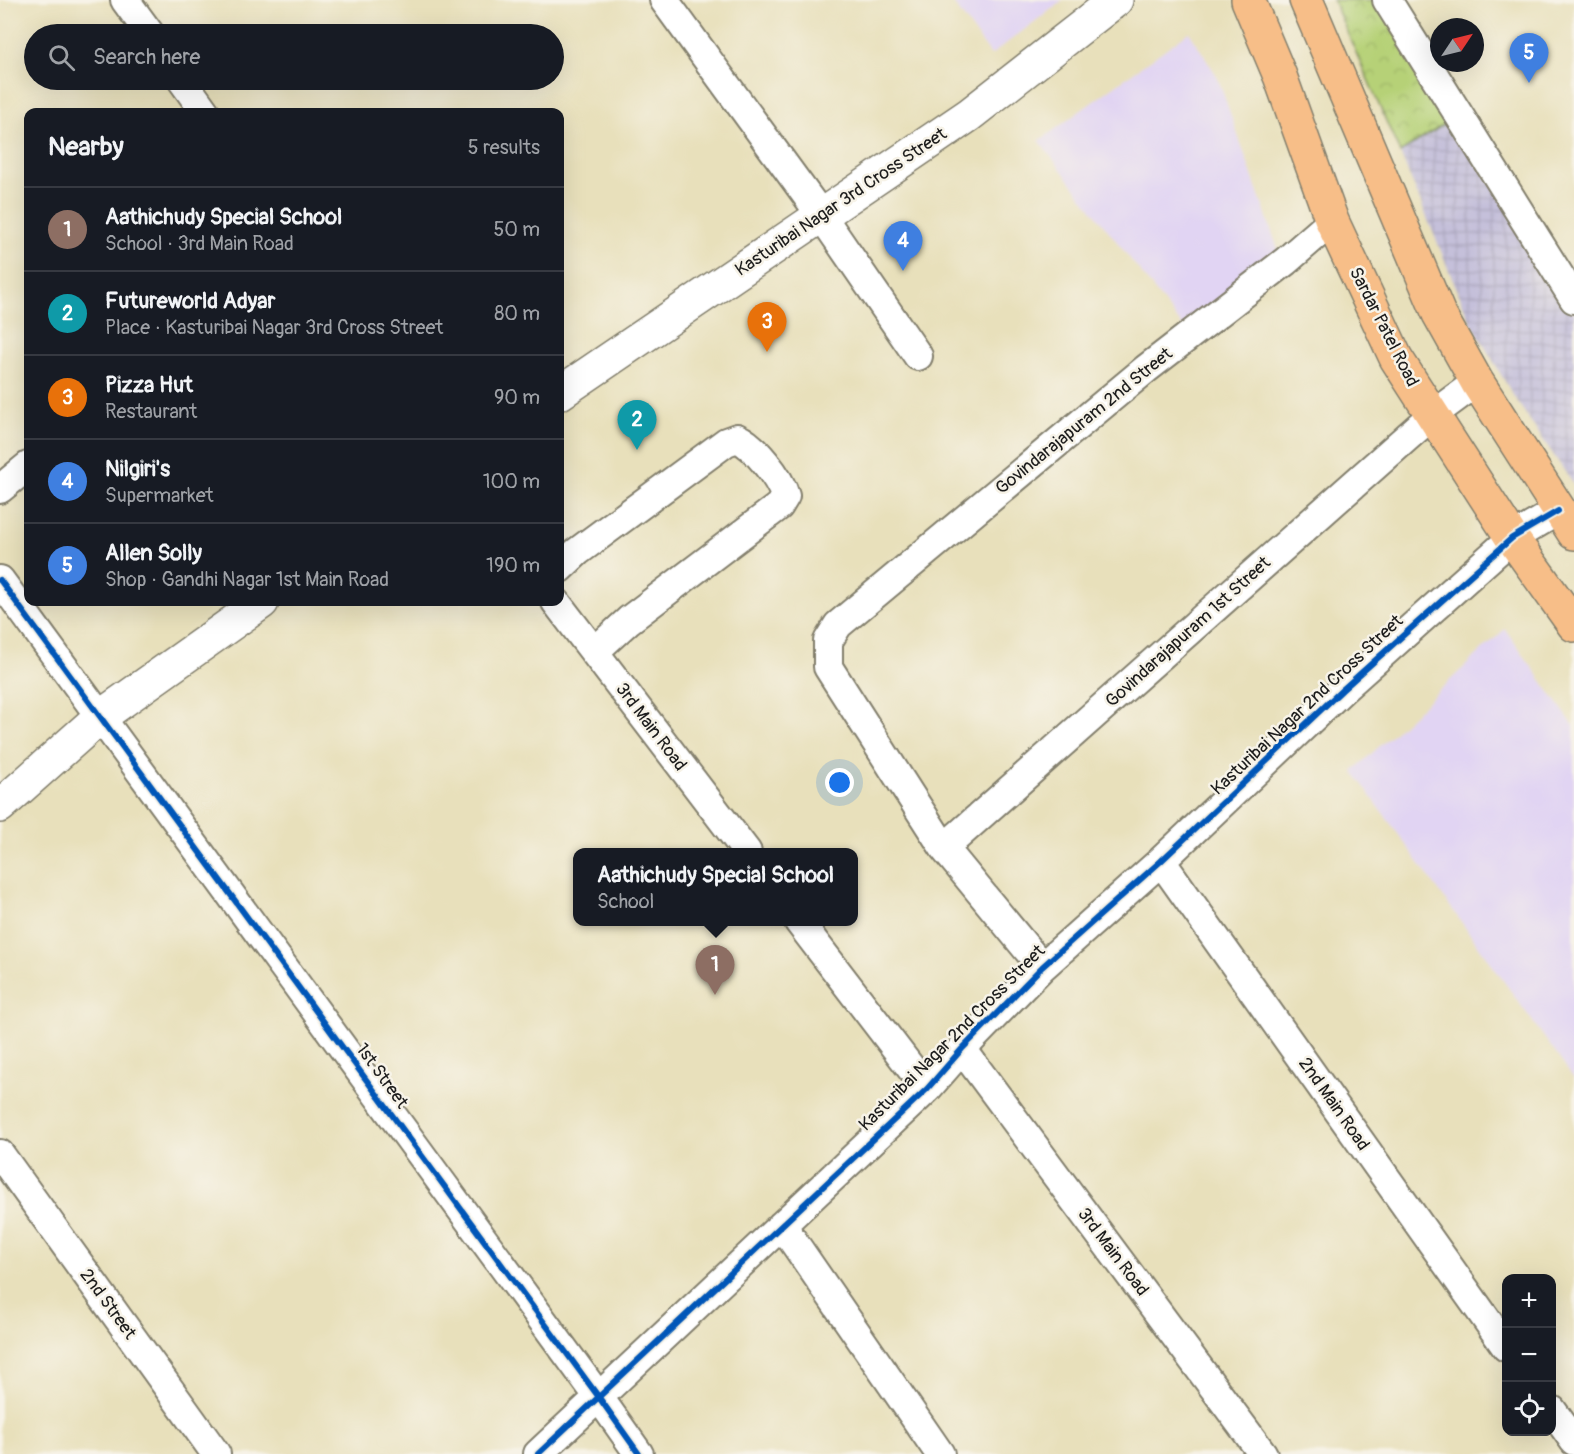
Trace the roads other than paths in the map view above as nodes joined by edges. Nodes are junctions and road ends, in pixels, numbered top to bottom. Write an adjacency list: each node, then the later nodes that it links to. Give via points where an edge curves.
1 (125, 0): 7 (street)
2 (664, 0): 10 (street)
3 (1116, 0): 10 (street, Kasturibai Nagar 3rd Cross Street, via 969,115)
4 (1248, 0): 11 (main road, Sardar Patel Road)
5 (1306, 0): 14 (main road, via 1439,314)
6 (1387, 0): 12 (street)
7 (143, 24)
8 (189, 90): 9 (street)
9 (202, 108)
10 (821, 215): 13 (street); 15 (street, Kasturibai Nagar 3rd Cross Street)
11 (1332, 221): 16 (main road, Sardar Patel Road, via 1396,358); 30 (street, Govindarajapuram 2nd Street, via 1146,369 838,625 828,641 828,667)
12 (1574, 299)
13 (918, 356)
14 (1478, 382): 16 (street, Govindarajapuram 1st Street); 19 (main road)
15 (564, 390)
16 (1431, 416): 20 (main road, Sardar Patel Road); 30 (street, Govindarajapuram 1st Street)
17 (24, 469): 18 (street)
18 (0, 489)
19 (1566, 522): 20 (street, Kasturibai Nagar 2nd Cross Street)
20 (1512, 538): 25 (main road, Sardar Patel Road); 31 (street, Kasturibai Nagar 2nd Cross Street, via 1342,690)
21 (564, 564): 26 (street, via 726,442 737,438 748,442 782,486 784,496 779,506 629,620)
22 (0, 580): 27 (street, 1st Street)
23 (256, 606): 27 (street)
24 (559, 606): 26 (street, 3rd Main Road)
25 (1574, 625)
26 (594, 652): 29 (street, 3rd Main Road)
27 (100, 717): 28 (street); 39 (street, 1st Street)
28 (0, 806)
29 (744, 848)
30 (944, 848): 33 (street)
31 (1161, 861): 33 (street, Kasturibai Nagar 2nd Cross Street); 38 (street, 2nd Main Road)
32 (803, 926): 35 (street)
33 (1042, 967): 34 (street, Kasturibai Nagar 2nd Cross Street)
34 (962, 1049): 35 (street, Kasturibai Nagar 2nd Cross Street); 46 (street, 3rd Main Road)
35 (927, 1089): 37 (street, Kasturibai Nagar 2nd Cross Street)
36 (0, 1154): 42 (street, 2nd Street)
37 (782, 1225): 39 (street, Kasturibai Nagar 2nd Cross Street); 45 (street)
38 (1502, 1341)
39 (598, 1396): 43 (street, Kasturibai Nagar 2nd Cross Street); 44 (street, 1st Street)
40 (1556, 1417): 41 (street)
41 (1574, 1442)
42 (216, 1454)
43 (538, 1454)
44 (639, 1454)
45 (940, 1454)
46 (1263, 1454)

